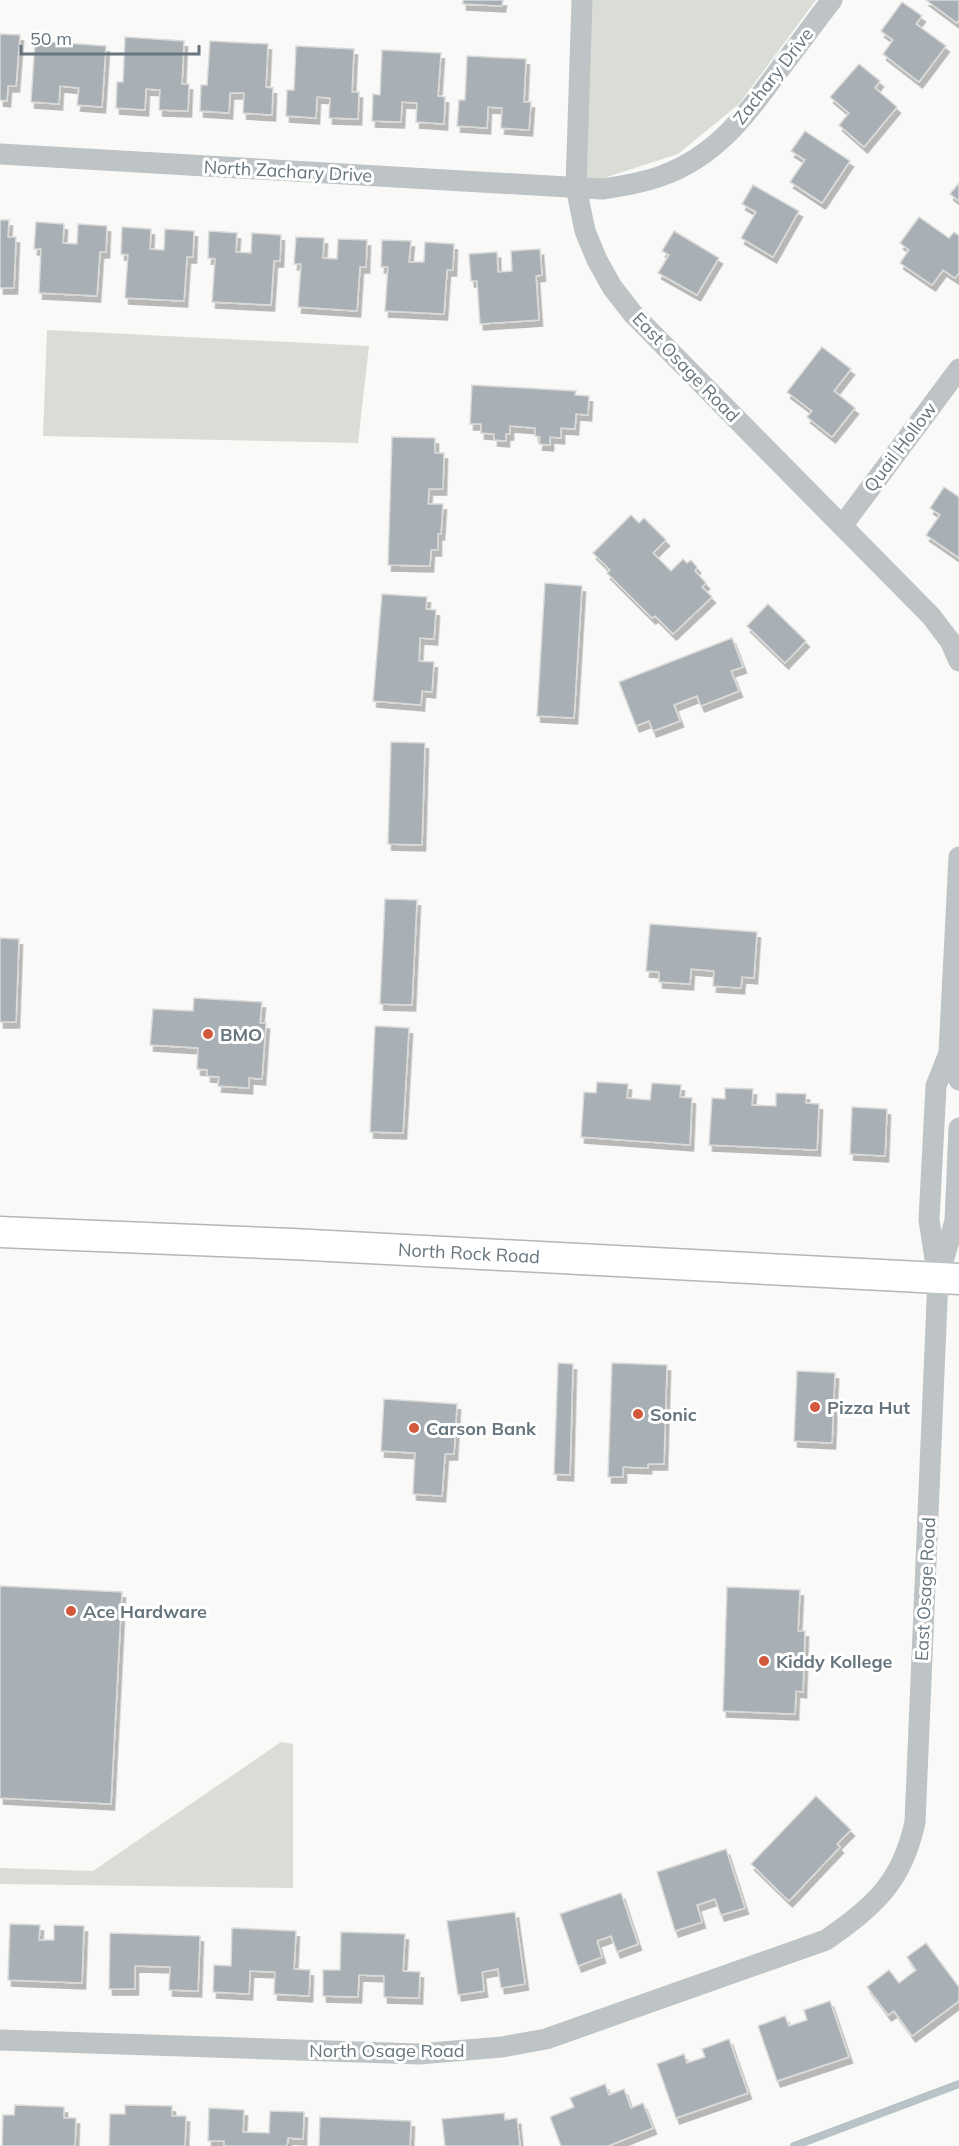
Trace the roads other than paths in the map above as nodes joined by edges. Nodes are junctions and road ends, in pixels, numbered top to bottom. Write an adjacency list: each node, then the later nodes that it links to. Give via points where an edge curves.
1 (582, 0): 4 (street, East Osage Road)
2 (832, 0): 4 (street, Zachary Drive, via 746,116 705,153 663,176 602,189)
3 (0, 154): 4 (street, North Zachary Drive)
4 (576, 187): 6 (street, East Osage Road, via 585,231 597,260 633,314)
5 (959, 369): 6 (street, Quail Hollow)
6 (842, 525): 7 (street, East Osage Road, via 931,616)
7 (959, 661)
8 (959, 857): 9 (street, East Osage Road)
9 (949, 1053): 10 (street, East Osage Road); 13 (street, East Osage Road, via 936,1086 928,1220)
10 (959, 1080)
11 (959, 1128): 13 (street, East Osage Road)
12 (0, 1232): 13 (main road, North Rock Road)
13 (948, 1278): 14 (street, East Osage Road, via 915,1821 901,1867)
14 (884, 1893): 15 (street, North Osage Road, via 826,1941 546,2039 502,2047 381,2054)
15 (0, 2040)

